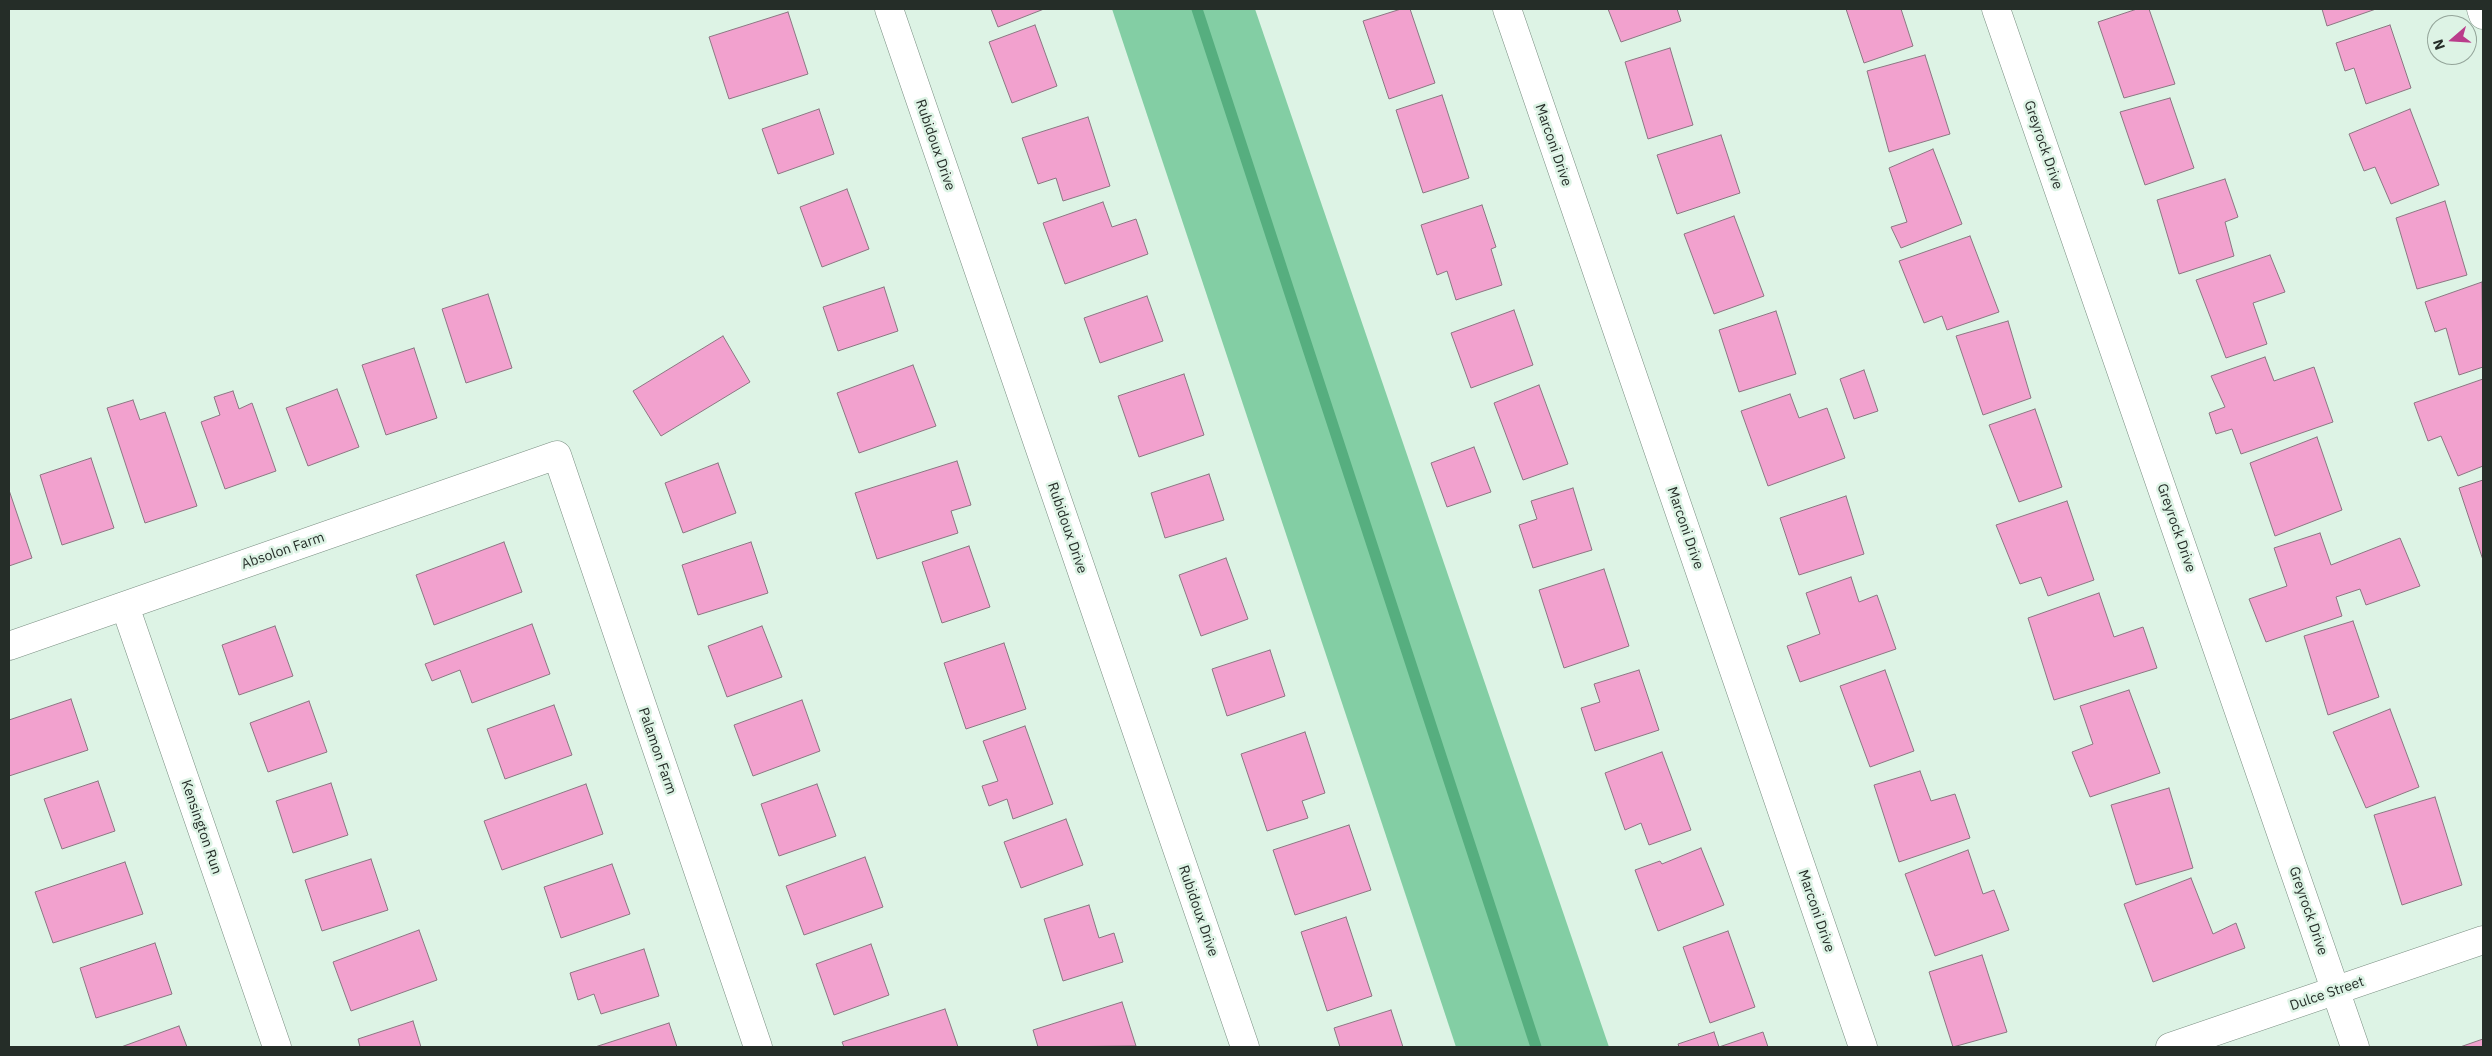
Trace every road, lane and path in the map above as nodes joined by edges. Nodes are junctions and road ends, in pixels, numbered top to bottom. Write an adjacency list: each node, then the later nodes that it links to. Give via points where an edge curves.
1 (889, 9): 13 (street, Rubidoux Drive)
2 (1507, 9): 14 (street, Marconi Drive)
3 (1996, 9): 10 (street, Greyrock Drive)
4 (2481, 9): 5 (street)
5 (2483, 15)
6 (556, 455): 7 (street, Absolon Farm); 12 (street, Palamon Farm)
7 (125, 606): 8 (street, Absolon Farm); 11 (street, Kensington Run)
8 (9, 646)
9 (2483, 940): 10 (street, Dulce Street)
10 (2336, 991): 15 (street, Dulce Street); 16 (street, Greyrock Drive)
11 (277, 1047)
12 (758, 1047)
13 (1244, 1047)
14 (1863, 1047)
15 (2170, 1047)
16 (2355, 1047)

